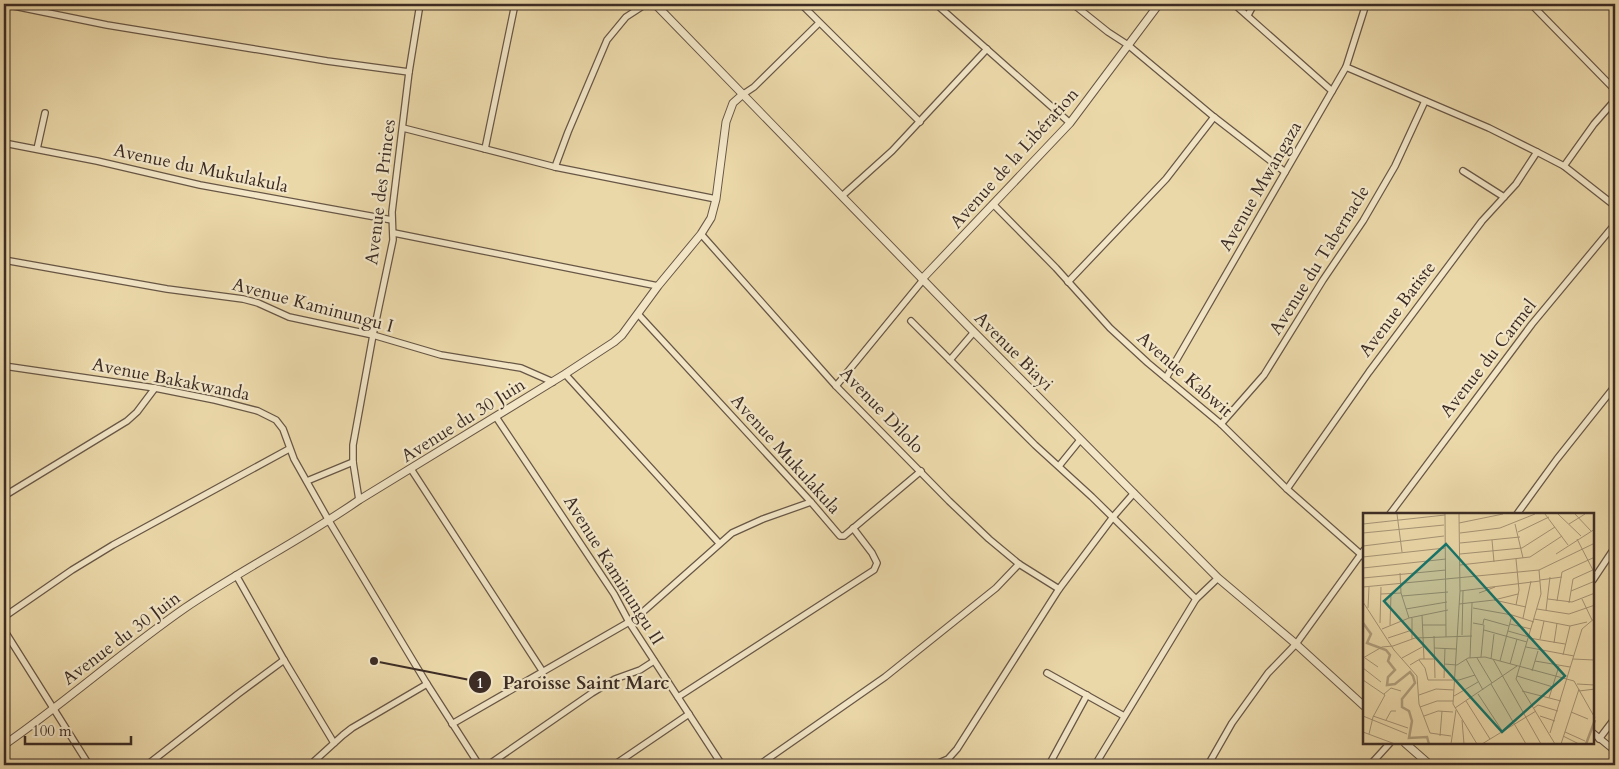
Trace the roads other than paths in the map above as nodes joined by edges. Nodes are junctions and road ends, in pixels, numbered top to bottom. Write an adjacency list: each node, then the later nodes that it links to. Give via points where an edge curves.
1 (4, 4): 19 (street, via 106,24)
2 (420, 4): 19 (street, Avenue des Princes)
3 (515, 4): 32 (street)
4 (646, 4): 35 (street, via 626,17 608,40)
5 (655, 4): 22 (street, Avenue Biayi)
6 (801, 4): 15 (street)
7 (936, 4): 17 (street)
8 (1073, 4): 16 (street)
9 (1159, 4): 16 (street, Avenue de la Libération)
10 (1234, 4): 14 (street)
11 (1254, 4): 14 (street)
12 (1366, 4): 18 (street, Avenue Mwangaza)
13 (1531, 4): 20 (street)
14 (1248, 15): 21 (street)
15 (819, 23): 22 (street, Avenue du 30 Juin); 27 (street)
16 (1128, 45): 26 (street); 28 (street, Avenue de la Libération)
17 (987, 50): 27 (street); 28 (street)
18 (1346, 67): 21 (street, Avenue Mwangaza); 24 (street)
19 (409, 72): 29 (street, Avenue des Princes)
20 (1615, 90)
21 (1332, 91): 37 (street, Avenue Mwangaza)
22 (742, 95): 38 (street, Avenue Biayi); 40 (street, Avenue du 30 Juin, via 733,103 726,122)
23 (1615, 100): 34 (street)
24 (1425, 101): 33 (street); 64 (street, Avenue du Tabernacle, via 1395,166 1352,238 1264,375)
25 (44, 113): 31 (street)
26 (1214, 117): 37 (street); 49 (street, via 1166,179)
27 (920, 122): 38 (street)
28 (1070, 123): 41 (street, Avenue de la Libération)
29 (403, 128): 32 (street); 43 (street, Avenue des Princes)
30 (4, 143): 31 (street, Avenue du Mukulakula)
31 (37, 149): 43 (street, Avenue du Mukulakula, via 200,185)
32 (485, 149): 35 (street)
33 (1537, 152): 34 (street); 39 (street, Avenue Batiste)
34 (1564, 166): 42 (street)
35 (555, 167): 40 (street)
36 (1463, 171): 39 (street)
37 (1285, 172): 58 (street, Avenue Mwangaza)
38 (842, 196): 48 (street, Avenue Biayi)
39 (1504, 197): 72 (street, Avenue Batiste, via 1369,372)
40 (716, 199): 46 (street, Avenue du 30 Juin, via 711,218)
41 (994, 204): 48 (street, Avenue de la Libération); 49 (street, Avenue Kabwit)
42 (1615, 206)
43 (392, 220): 45 (street, Avenue des Princes)
44 (1615, 224): 77 (street, Avenue du Carmel, via 1532,324)
45 (394, 232): 50 (street); 54 (street, Avenue des Princes)
46 (701, 234): 50 (street, Avenue du 30 Juin); 60 (street, Avenue Dilolo)
47 (4, 260): 54 (street, Avenue Kaminungu I, via 243,299 289,317)
48 (922, 279): 53 (street, Avenue Biayi); 60 (street)
49 (1068, 282): 58 (street, Avenue Kabwit, via 1110,328)
50 (658, 286): 51 (street, Avenue du 30 Juin)
51 (638, 314): 57 (street, Avenue du 30 Juin, via 614,342); 76 (street, Avenue Mukulakula)
52 (911, 321): 55 (street)
53 (974, 332): 55 (street); 65 (street, Avenue Biayi)
54 (373, 335): 59 (street, Avenue Kaminungu I, via 441,355 521,368); 67 (street, Avenue des Princes, via 355,428)
55 (950, 360): 68 (street)
56 (4, 366): 62 (street, Avenue Bakakwanda)
57 (565, 374): 59 (street, Avenue du 30 Juin); 82 (street)
58 (1166, 378): 64 (street, Avenue Kabwit)
59 (553, 382): 63 (street, Avenue du 30 Juin)
60 (836, 386): 70 (street, Avenue Dilolo)
61 (1615, 386): 78 (street)
62 (155, 388): 66 (street, Avenue Bakakwanda, via 264,414 280,424); 74 (street, via 127,421)
63 (496, 417): 69 (street, Avenue du 30 Juin); 92 (street, Avenue Kaminungu II, via 614,594)
64 (1221, 424): 72 (street, Avenue Kabwit)
65 (1080, 440): 68 (street); 73 (street, Avenue Biayi)
66 (289, 449): 71 (street, Avenue Bakakwanda); 91 (street, via 113,545)
67 (353, 462): 71 (street); 75 (street, Avenue des Princes)
68 (1059, 466): 79 (street)
69 (411, 469): 75 (street, Avenue du 30 Juin); 97 (street)
70 (921, 471): 81 (street, Avenue Mukulakula); 85 (street, Avenue Dilolo)
71 (307, 481): 80 (street, Avenue Bakakwanda)
72 (1287, 489): 84 (street, Avenue Kabwit)
73 (1134, 493): 79 (street); 87 (street, Avenue Biayi)
74 (4, 496)
75 (359, 500): 80 (street, Avenue du 30 Juin)
76 (811, 502): 81 (street, Avenue Mukulakula, via 840,536); 82 (street, via 741,529)
77 (1391, 513)
78 (1518, 513)
79 (1113, 517): 89 (street); 90 (street)
80 (329, 521): 86 (street, Avenue du 30 Juin); 99 (street, Avenue Bakakwanda)
81 (853, 528): 101 (street, via 877,563 874,570)
82 (719, 543): 92 (street)
83 (1615, 547): 88 (street)
84 (1363, 554): 94 (street)
85 (1018, 564): 89 (street, Avenue Dilolo); 123 (street, via 996,588 885,677)
86 (236, 575): 95 (street); 103 (street, Avenue du 30 Juin, via 148,635)
87 (1218, 578): 90 (street); 94 (street, Avenue Biayi)
88 (1594, 578)
89 (1059, 589): 115 (street)
90 (1196, 598): 105 (street)
91 (4, 617)
92 (629, 622): 96 (street, Avenue Kaminungu II); 97 (street)
93 (4, 630): 103 (street)
94 (1296, 644): 102 (street, Avenue Biayi); 127 (street, via 1268,673 1232,723)
95 (284, 660): 110 (street); 118 (street)
96 (654, 661): 101 (street, Avenue Kaminungu II); 120 (street, via 592,693)
97 (543, 672): 107 (street)
98 (1047, 673): 100 (street)
99 (427, 684): 107 (street, Avenue Bakakwanda); 110 (street, via 352,728)
100 (1087, 694): 105 (street); 125 (street)
101 (678, 697): 104 (street, Avenue Kaminungu II)
102 (1363, 705)
103 (54, 707): 113 (street, Avenue du 30 Juin); 117 (street)
104 (689, 714): 121 (street); 122 (street, Avenue Kaminungu II)
105 (1124, 716): 126 (street)
106 (1615, 718): 109 (street)
107 (452, 724): 116 (street, Avenue Bakakwanda)
108 (1594, 734): 109 (street)
109 (1599, 739): 114 (street)
110 (334, 743): 119 (street)
111 (1389, 744): 128 (street)
112 (1406, 744): 129 (street)
113 (4, 745)
114 (1615, 751)
115 (948, 762): 124 (street)
116 (476, 764)
117 (89, 765)
118 (147, 765)
119 (310, 765)
120 (488, 765)
121 (614, 765)
122 (722, 765)
123 (759, 765)
124 (934, 765)
125 (1049, 765)
126 (1095, 765)
127 (1208, 765)
128 (1370, 765)
129 (1430, 765)

